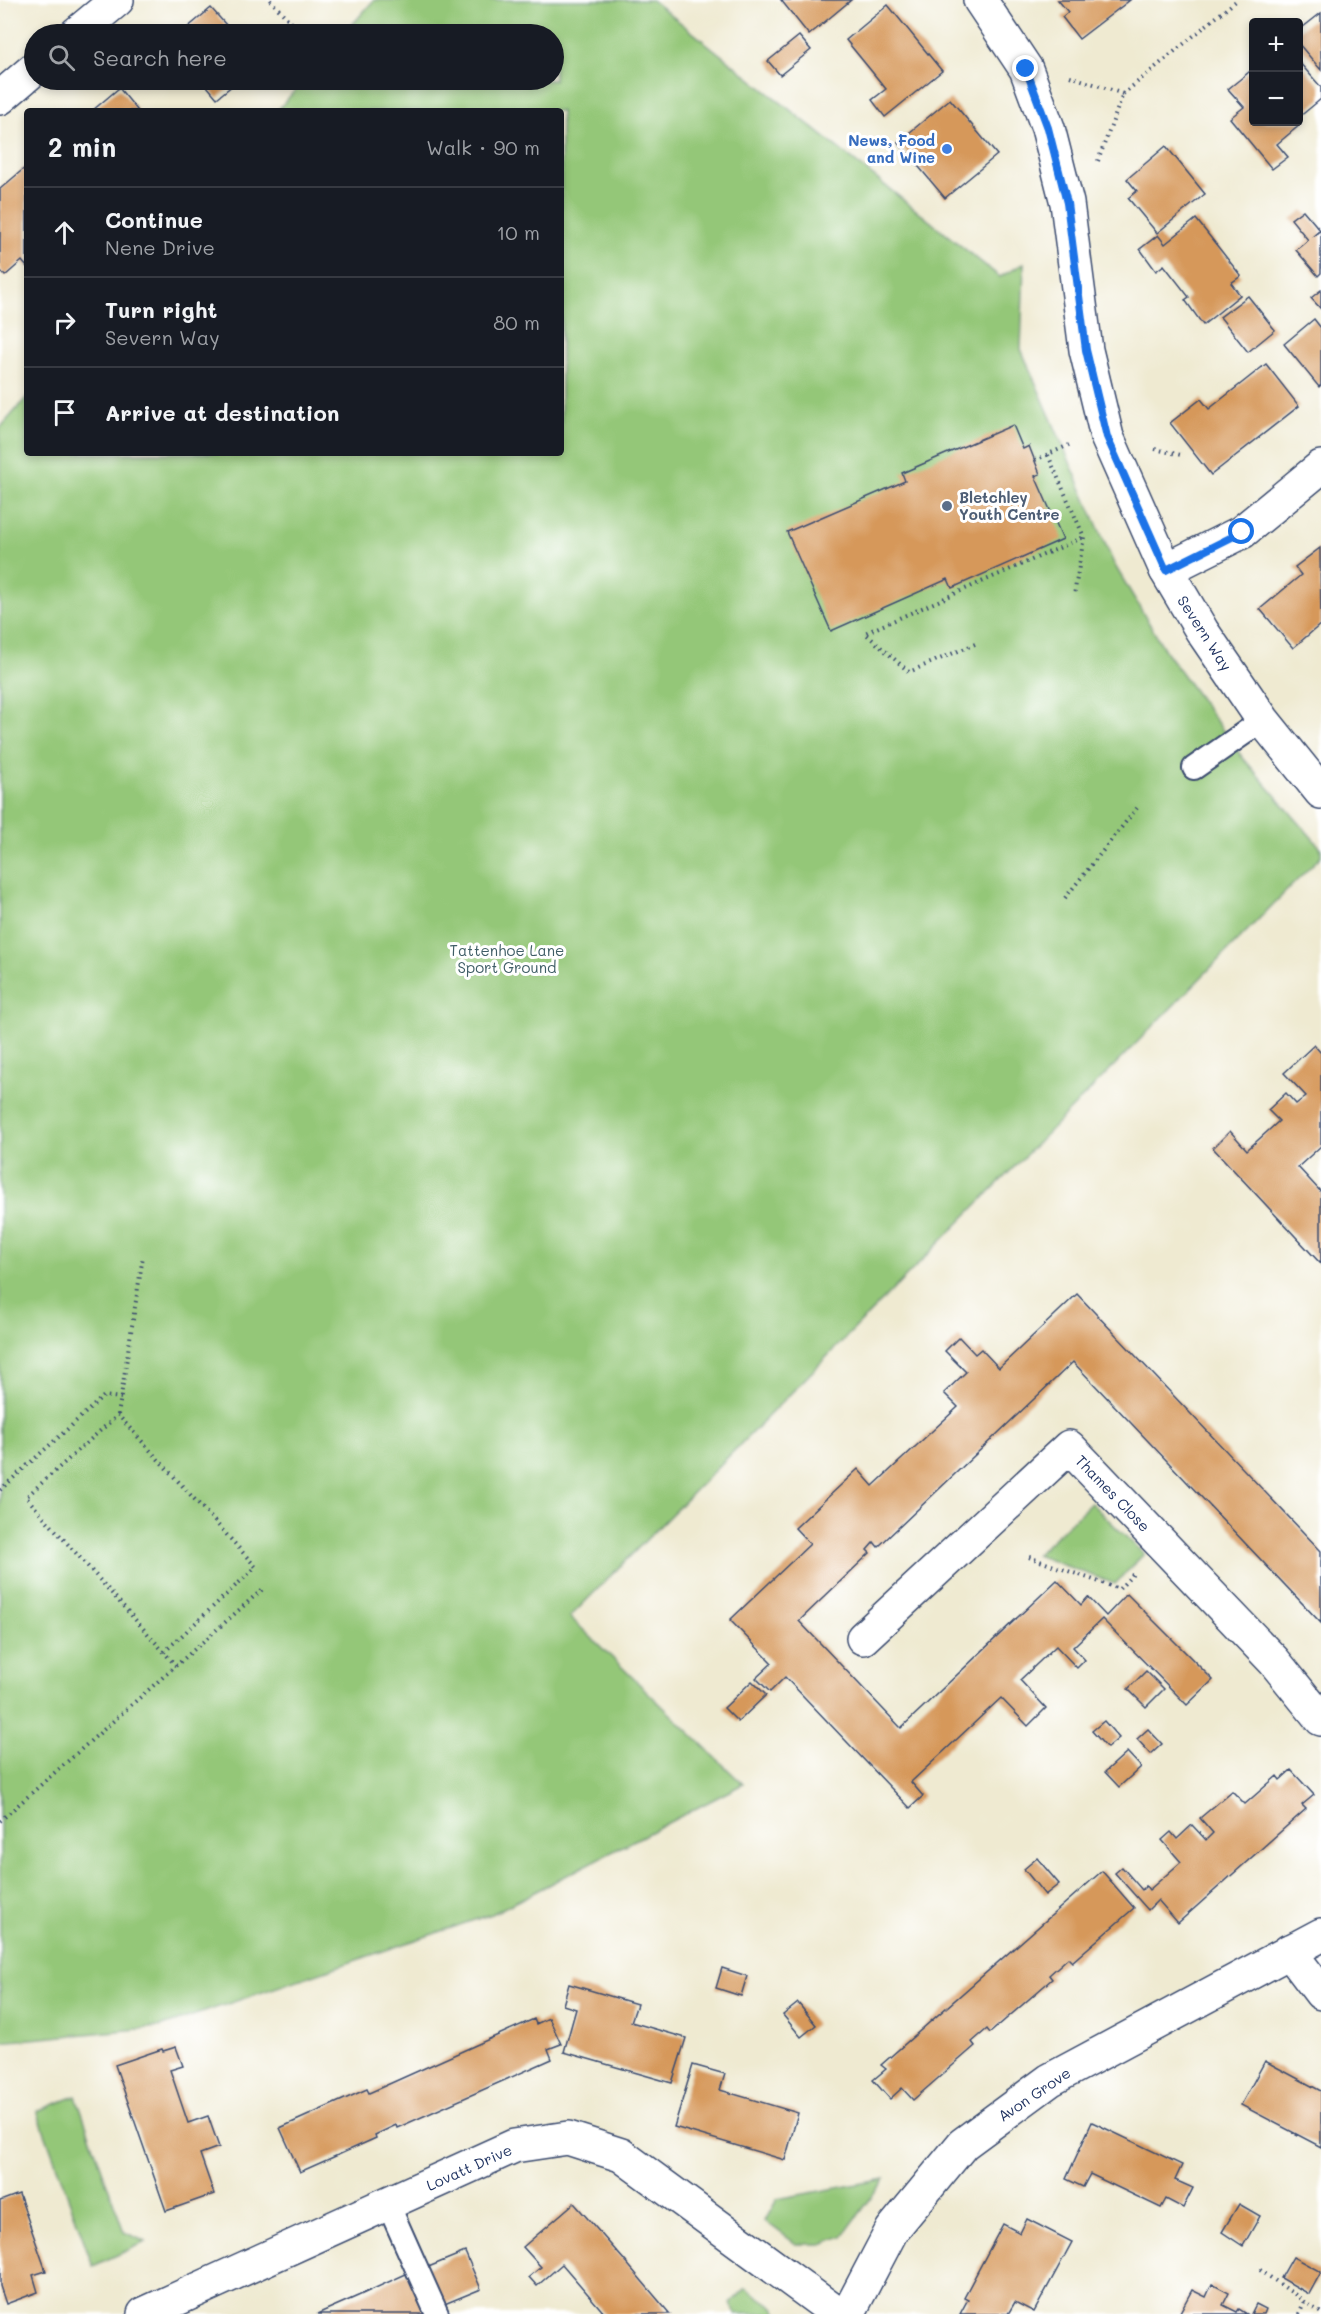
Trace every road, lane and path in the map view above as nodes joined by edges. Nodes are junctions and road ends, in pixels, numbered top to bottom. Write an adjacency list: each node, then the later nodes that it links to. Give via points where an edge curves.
1 (117, 0): 5 (street)
2 (270, 0): 6 (path)
3 (980, 0): 17 (street, Severn Way, via 1026,69 1048,128 1067,203 1086,350 1107,437)
4 (1238, 0): 9 (path)
5 (88, 24)
6 (293, 24)
7 (1069, 76): 9 (path)
8 (24, 78): 10 (street)
9 (1123, 94): 11 (path)
10 (0, 98)
11 (1095, 167)
12 (1068, 446): 13 (path)
13 (1048, 454): 14 (path); 16 (path)
14 (1035, 460)
15 (1321, 467): 17 (street, via 1242,532)
16 (1084, 537): 18 (path); 19 (path, via 865,633 909,672)
17 (1166, 570): 20 (street, Severn Way)
18 (1074, 595)
19 (975, 644)
20 (1263, 720): 21 (lane); 22 (street, Severn Way)
21 (1194, 768)
22 (1321, 792)
23 (1137, 808): 24 (path)
24 (1065, 898)
25 (143, 1256): 26 (path)
26 (121, 1398): 27 (path); 28 (path, via 104,1396)
27 (118, 1415): 33 (path, via 256,1567); 33 (path, via 26,1497)
28 (0, 1490)
29 (1029, 1557): 30 (path, via 1119,1589)
30 (1143, 1565)
31 (265, 1587): 34 (path)
32 (863, 1638): 35 (street, Thames Close, via 1069,1447 1274,1661)
33 (164, 1652): 34 (path)
34 (176, 1666): 36 (path)
35 (1321, 1719)
36 (0, 1821)
37 (1321, 1935): 38 (street, Avon Grove)
38 (1289, 1951): 39 (street); 47 (street, Avon Grove, via 1050,2080 963,2144 892,2230)
39 (1321, 1993)
40 (388, 2204): 44 (street, Lovatt Drive); 45 (lane); 46 (street, Lovatt Drive, via 514,2146 568,2138 621,2155)
41 (1260, 2270): 42 (path)
42 (1304, 2302): 43 (path); 48 (path)
43 (1321, 2313)
44 (144, 2314)
45 (437, 2314)
46 (838, 2314)
47 (848, 2314)
48 (1299, 2314)

